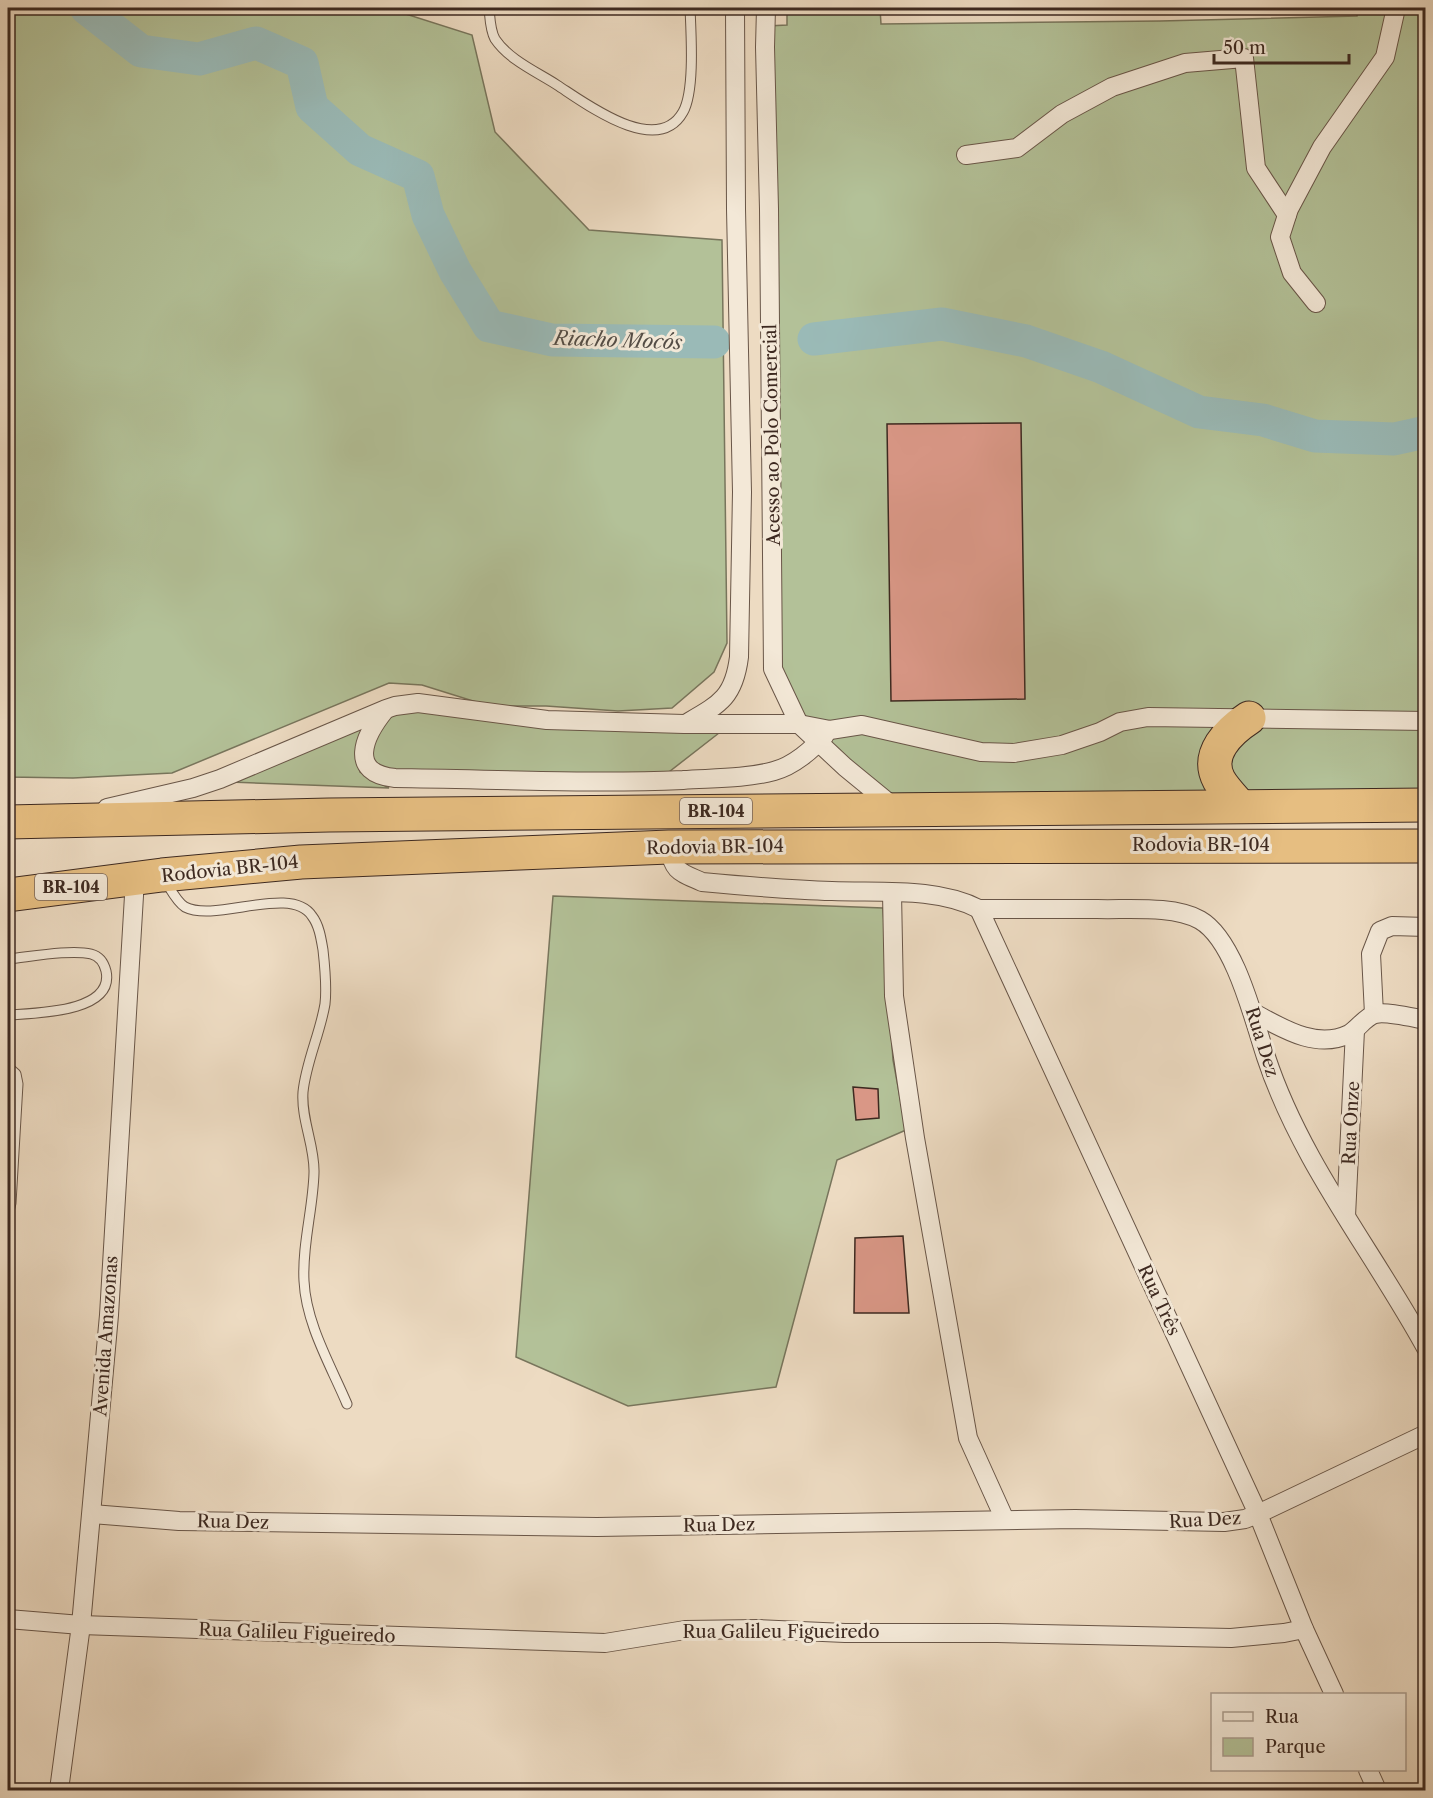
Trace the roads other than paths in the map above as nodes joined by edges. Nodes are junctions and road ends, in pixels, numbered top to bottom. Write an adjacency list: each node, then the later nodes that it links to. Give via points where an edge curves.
1 (489, 8): 2 (lane, via 494,37 516,59 608,118 652,129 675,122 686,106)
2 (690, 8)
3 (735, 8): 7 (street, Acesso ao Polo Comercial)
4 (766, 8): 8 (street, Acesso ao Polo Comercial)
5 (1396, 8): 9 (street, via 1385,57 1323,147)
6 (966, 155): 9 (street, via 1017,148 1062,114 1112,87 1185,63 1244,58 1256,168)
7 (736, 209): 8 (street); 14 (street, Acesso ao Polo Comercial, via 742,492 739,657 736,678 728,694 713,708)
8 (769, 209): 15 (street, Acesso ao Polo Comercial, via 773,669)
9 (1287, 215): 10 (street, via 1280,237 1292,273)
10 (1316, 303)
11 (386, 709): 14 (street, via 418,703 537,719); 16 (street, via 371,726 364,754 375,773 395,778 620,782 736,777 783,768); 21 (street, via 202,785)
12 (1250, 718): 13 (street); 16 (street, via 1130,719 1062,745 1014,753 981,752 868,726 852,725); 18 (highway, via 1228,733 1216,759 1219,779)
13 (1425, 721)
14 (684, 724): 15 (street)
15 (799, 724): 16 (street, Acesso ao Polo Comercial)
16 (824, 736): 19 (street, Acesso ao Polo Comercial)
17 (1425, 805): 18 (highway, Rodovia BR-104 / BR-104)
18 (1240, 806): 19 (highway, Rodovia BR-104 / BR-104)
19 (899, 811): 21 (highway, Rodovia BR-104 / BR-104, via 329,814)
20 (8, 822): 21 (highway, Rodovia BR-104 / BR-104)
21 (47, 822)
22 (1425, 846): 23 (highway, Rodovia BR-104 / BR-104)
23 (669, 847): 24 (highway, Rodovia BR-104 / BR-104, via 356,858); 25 (street, via 675,867 702,882)
24 (148, 877): 26 (highway, Rodovia BR-104 / BR-104); 39 (lane, via 192,909 298,905 311,913 318,929 326,990 303,1095 315,1171 303,1261 305,1297); 41 (street, Avenida Amazonas)
25 (892, 893): 27 (street, via 942,896); 43 (street, via 894,996 968,1438)
26 (8, 895)
27 (979, 909): 30 (street, Rua Dez, via 1144,909 1200,920 1213,930 1228,952); 42 (street, Rua Três)
28 (1425, 927): 31 (street, via 1392,926 1380,931 1371,954)
29 (8, 959): 32 (lane, via 94,955 104,964 107,978 103,990 87,1003)
30 (1254, 1013): 34 (street, via 1300,1036 1338,1037); 37 (street, Rua Dez, via 1281,1099)
31 (1374, 1014): 33 (street); 34 (street)
32 (8, 1015)
33 (1425, 1020)
34 (1355, 1030): 37 (street, Rua Onze)
35 (8, 1067): 36 (lane, via 16,1074 18,1084)
36 (8, 1216)
37 (1346, 1216): 38 (street, Rua Dez)
38 (1425, 1348)
39 (348, 1404)
40 (1425, 1434): 42 (street, Rua Dez)
41 (92, 1514): 43 (street, Rua Dez, via 179,1521 597,1527); 45 (street, Avenida Amazonas)
42 (1258, 1514): 43 (street, Rua Dez, via 1224,1522); 46 (street, Rua Três)
43 (1005, 1520)
44 (8, 1620): 45 (street, Rua Galileu Figueiredo)
45 (81, 1625): 46 (street, Rua Galileu Figueiredo, via 605,1643 685,1630 1231,1638); 49 (street, Avenida Amazonas)
46 (1304, 1629): 47 (street, Rua Três)
47 (1333, 1693)
48 (1368, 1771): 50 (street)
49 (59, 1791)
50 (1377, 1791)

